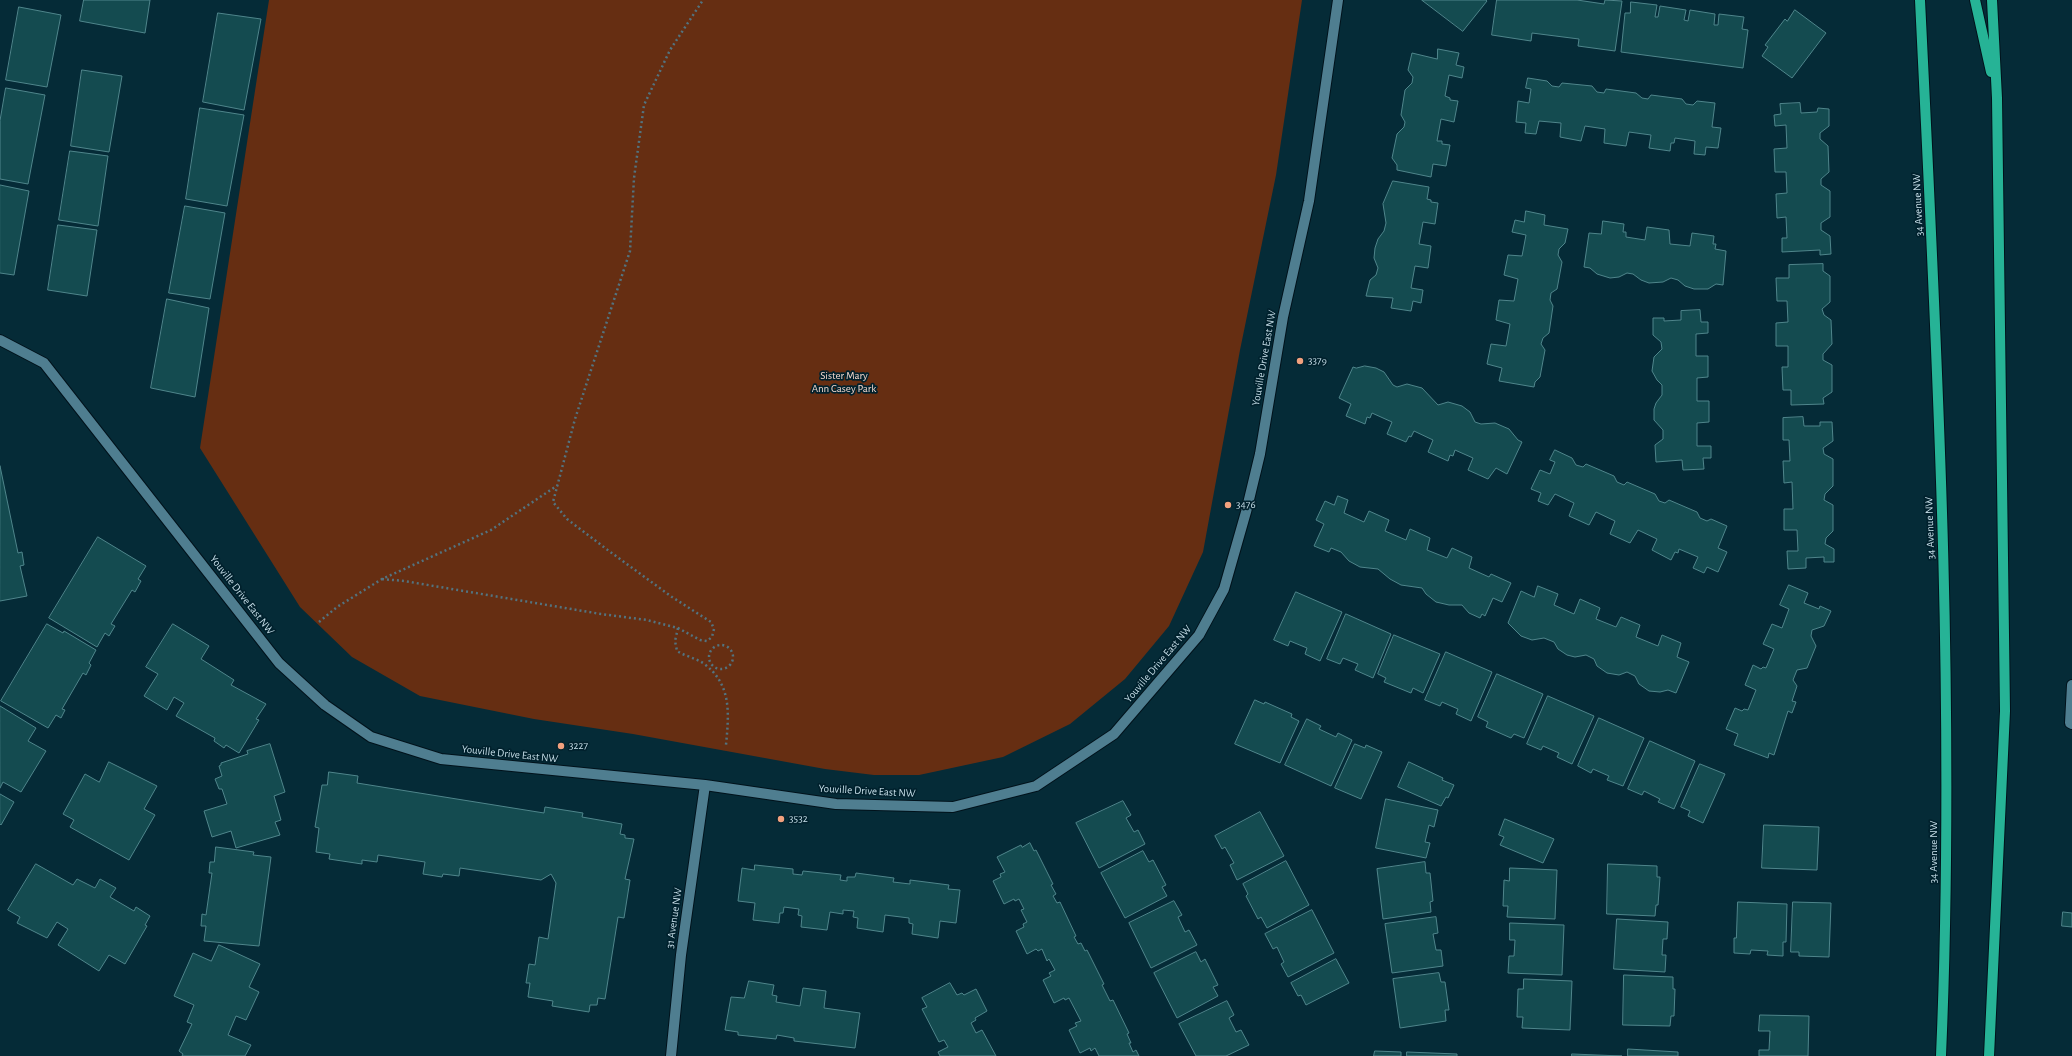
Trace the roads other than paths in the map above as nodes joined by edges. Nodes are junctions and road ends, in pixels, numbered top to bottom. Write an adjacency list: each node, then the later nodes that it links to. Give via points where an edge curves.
1 (1338, 0): 9 (street, Youville Drive East NW, via 1309,201 1283,317 1260,454 1224,589 1199,635 1114,734 1036,786 953,807 836,804)
2 (1920, 0): 11 (main road, 34 Avenue NW, via 1947,658 1946,919)
3 (1975, 0): 5 (main road)
4 (1992, 0): 5 (main road)
5 (1997, 98): 12 (main road, via 2005,711)
6 (0, 340): 9 (street, Youville Drive East NW, via 44,364 279,663 325,705 371,737 441,759)
7 (2072, 685): 8 (street)
8 (2072, 724)
9 (705, 785): 10 (street, 31 Avenue NW, via 681,955)
10 (671, 1056)
11 (1941, 1056)
12 (1989, 1056)

